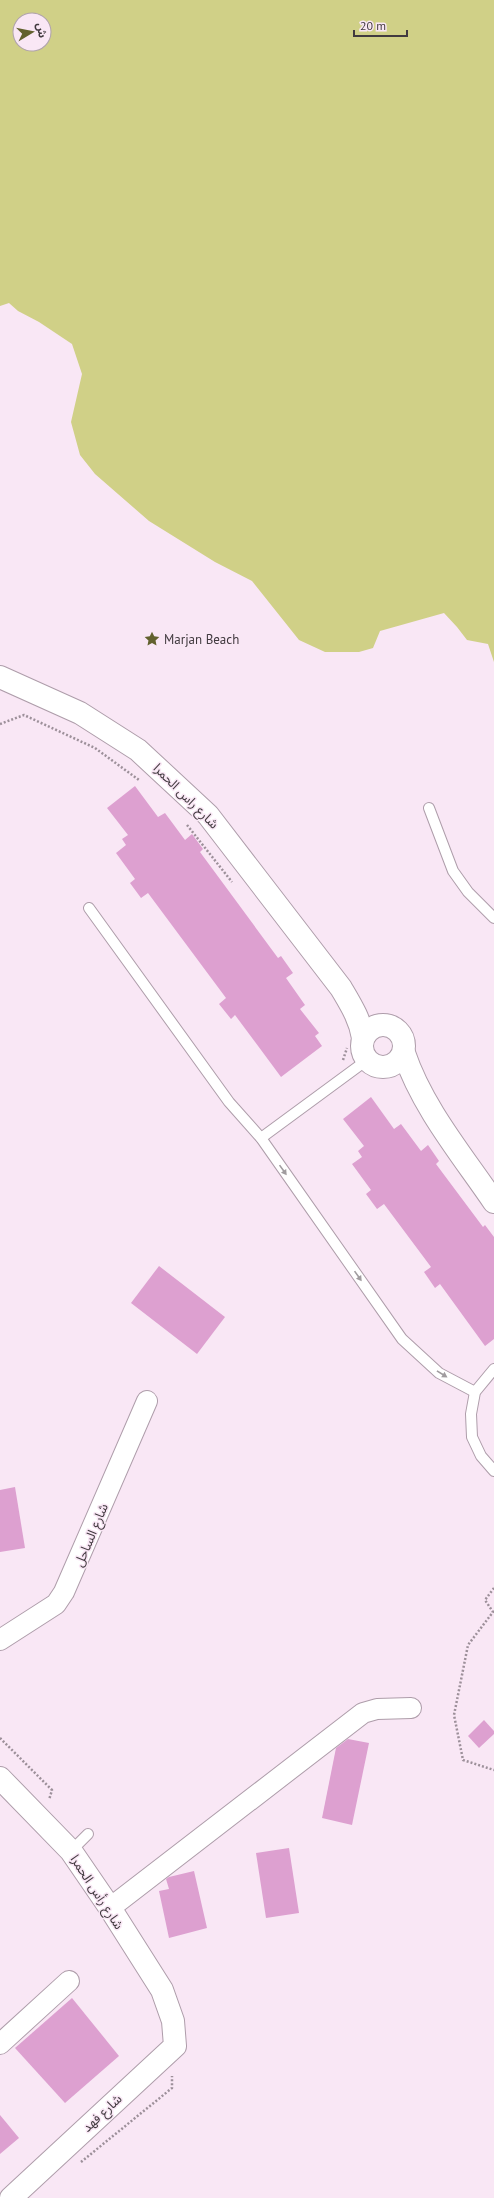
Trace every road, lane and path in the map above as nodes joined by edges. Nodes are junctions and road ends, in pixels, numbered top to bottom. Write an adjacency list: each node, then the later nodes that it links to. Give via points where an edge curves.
1 (0, 677): 9 (street, شارع راس الحمرا, via 80,713 138,750 208,815)
2 (0, 724): 3 (path, via 24,715 95,748)
3 (145, 784)
4 (430, 808): 8 (lane, via 453,871 468,892)
5 (185, 821): 6 (path)
6 (234, 884)
7 (89, 908): 16 (lane, via 230,1102)
8 (494, 918)
9 (341, 988): 10 (street, شارع راس الحمرا); 11 (street, شارع راس الحمرا, via 361,1025)
10 (387, 1024): 11 (street, via 373,1027); 12 (street, via 400,1032 404,1038)
11 (356, 1040): 13 (street); 14 (path, via 339,1066)
12 (404, 1053): 13 (street, via 394,1064); 15 (street)
13 (377, 1063): 14 (lane); 15 (street, via 403,1076)
14 (346, 1075): 16 (lane)
15 (426, 1102): 17 (street)
16 (261, 1138): 19 (lane, one-way to 19, via 402,1339 439,1372)
17 (494, 1202)
18 (494, 1370): 19 (lane)
19 (475, 1392): 21 (lane, via 471,1414 472,1437 481,1456)
20 (146, 1401): 23 (street, شارع الساحل, via 64,1592 56,1604)
21 (494, 1471)
22 (494, 1588): 26 (path, via 485,1600 493,1612 468,1645 454,1714 463,1760)
23 (0, 1640)
24 (411, 1708): 31 (street, via 377,1709 363,1713)
25 (0, 1738): 28 (path, via 52,1790)
26 (494, 1770)
27 (0, 1778): 28 (street, شارع رأس الحمرا)
28 (44, 1823): 30 (street, شارع رأس الحمرا)
29 (88, 1834): 30 (lane)
30 (71, 1851): 31 (street, شارع رأس الحمرا)
31 (110, 1908): 33 (street, شارع رأس الحمرا, via 162,1990)
32 (69, 1981): 34 (street)
33 (173, 2021): 35 (street, شارع فهد, via 175,2046)
34 (0, 2044)
35 (11, 2198)

